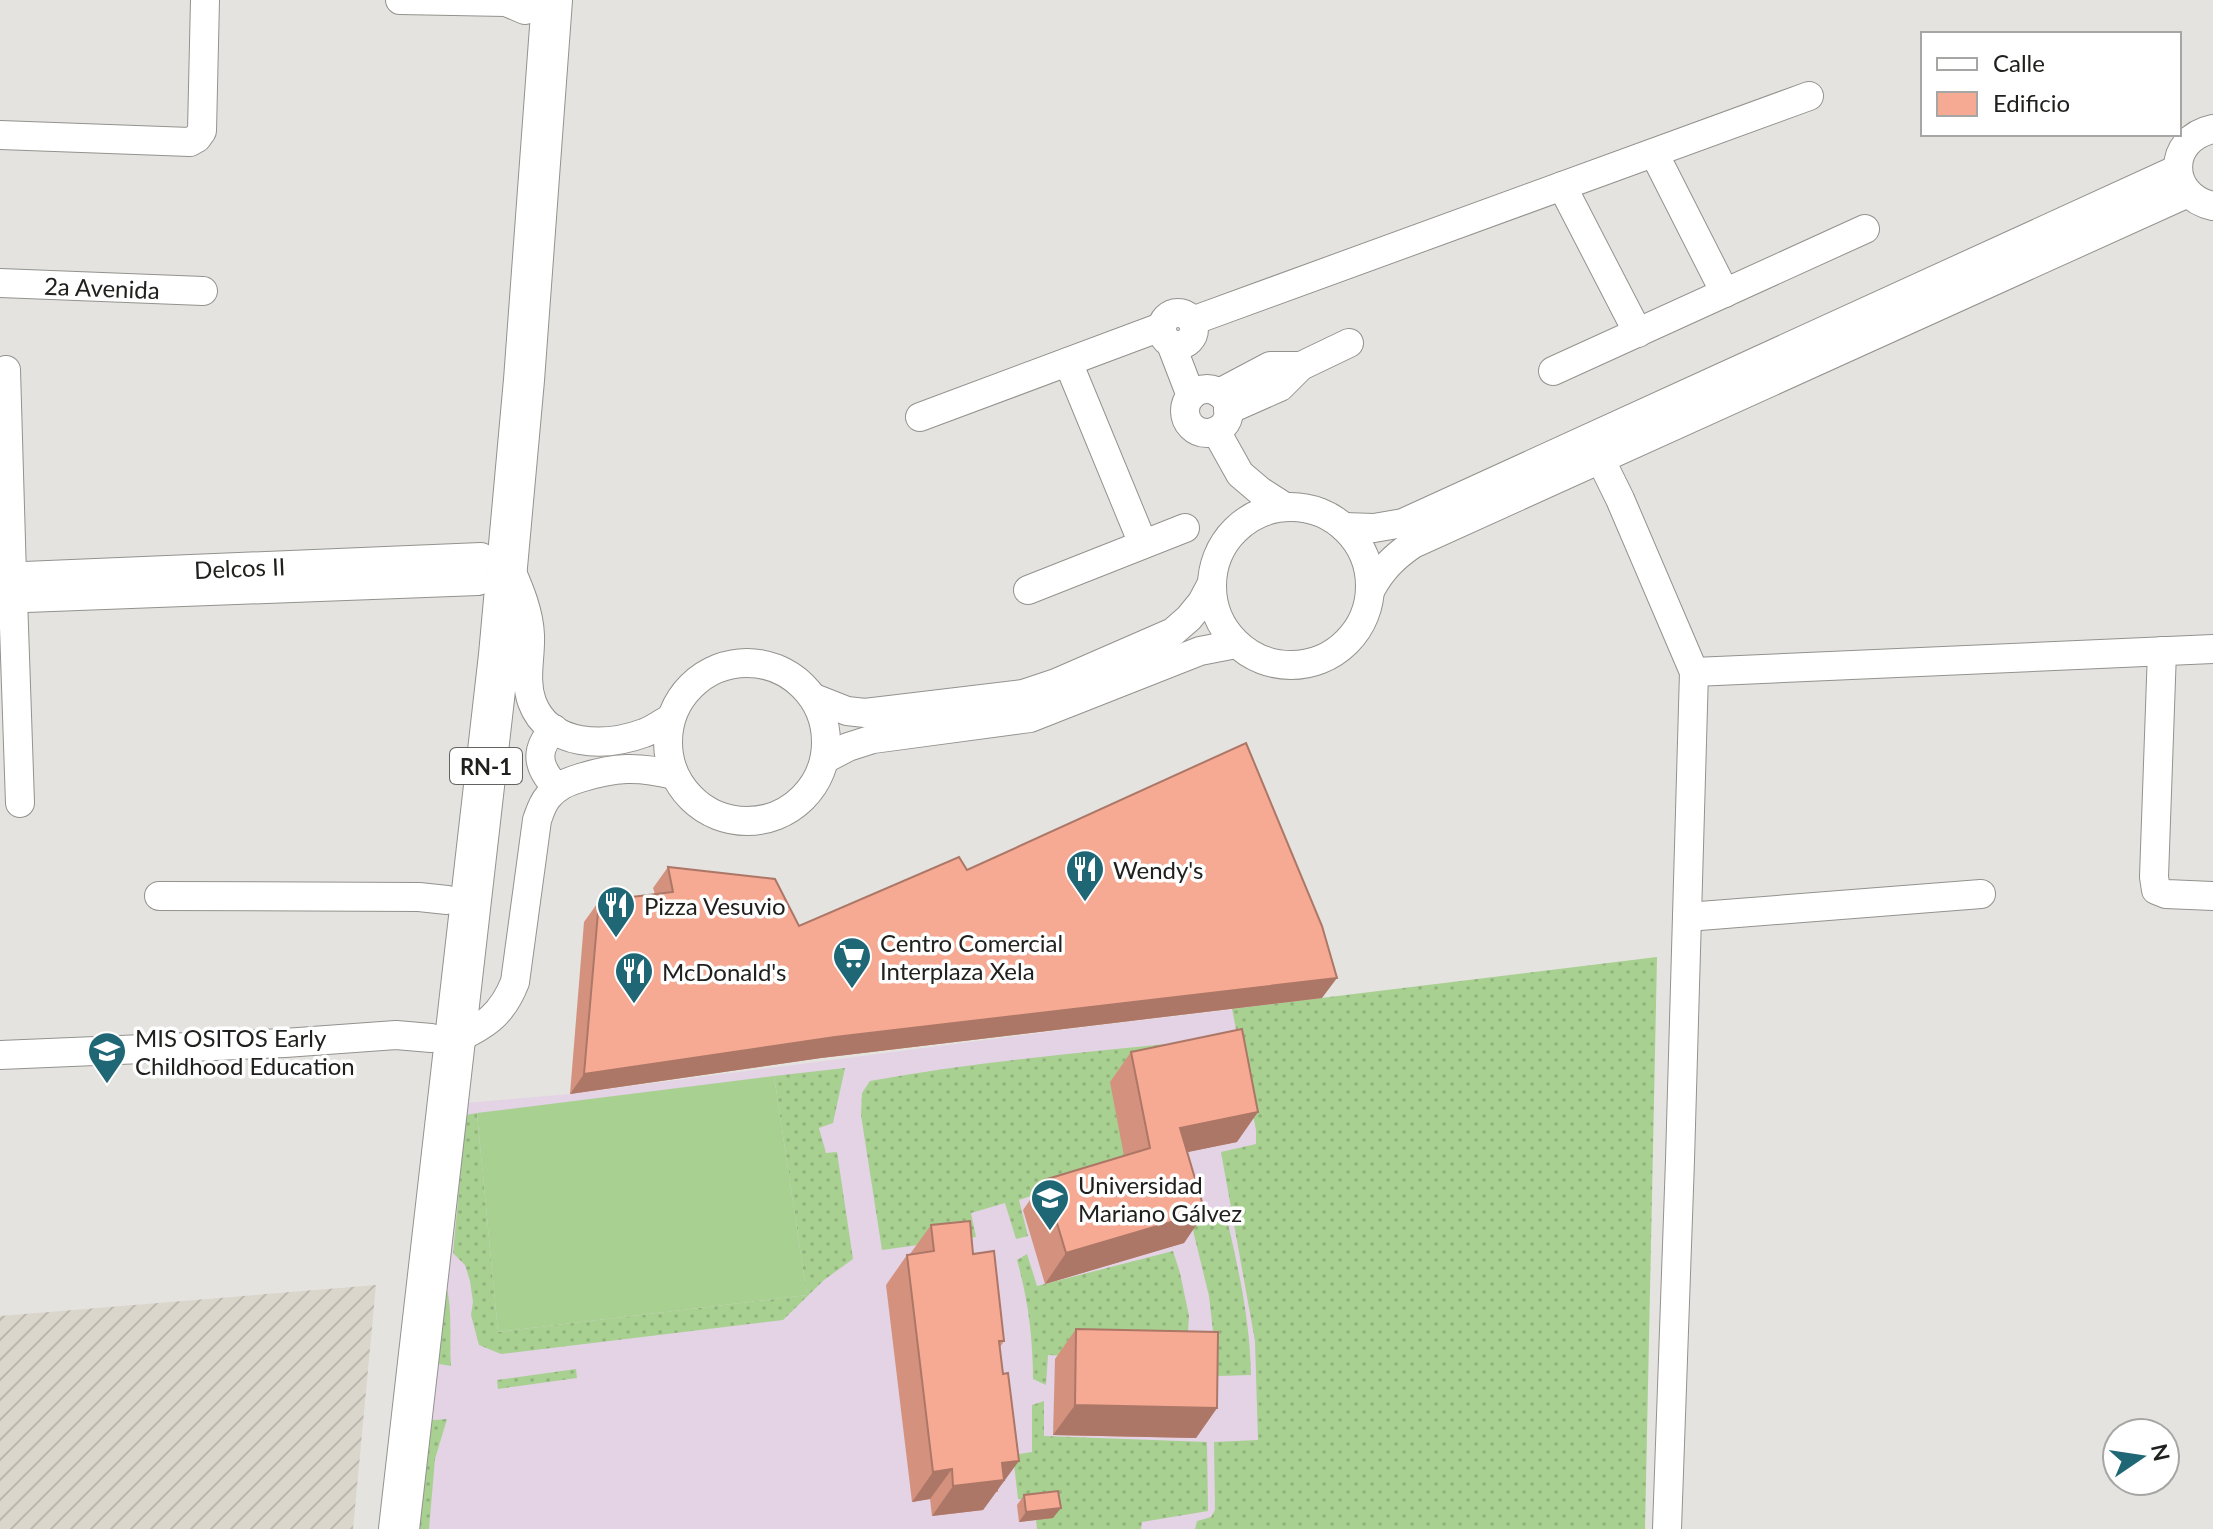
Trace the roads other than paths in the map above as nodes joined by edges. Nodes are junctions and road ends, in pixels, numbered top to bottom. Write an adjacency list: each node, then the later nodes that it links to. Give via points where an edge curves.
1 (205, 0): 6 (street, via 202,131 197,138 190,142)
2 (400, 0): 3 (street)
3 (534, 3): 31 (highway, RN-1)
4 (1809, 96): 7 (street)
5 (2213, 129): 8 (street, via 2198,134 2180,155)
6 (0, 135)
7 (1654, 153): 9 (street); 14 (street)
8 (2183, 181): 10 (street, via 2198,202); 24 (street)
9 (1562, 186): 15 (street); 16 (street)
10 (2213, 206)
11 (1865, 229): 14 (street)
12 (0, 283): 13 (street, 2a Avenida)
13 (203, 291)
14 (1725, 293): 16 (street)
15 (1178, 333): 18 (street); 21 (street)
16 (1638, 333): 20 (street)
17 (1349, 343): 21 (street, via 1301,366 1270,366)
18 (1068, 362): 22 (street); 30 (street)
19 (6, 370): 23 (street)
20 (1553, 371)
21 (1212, 404): 25 (street)
22 (920, 417)
23 (4, 428): 33 (street)
24 (1595, 449): 27 (street, via 1403,523); 34 (street, via 1413,544 1381,571); 39 (street)
25 (1240, 474): 26 (street); 29 (street)
26 (1285, 507): 27 (street, via 1316,511); 29 (street, via 1259,513)
27 (1344, 527): 34 (street, via 1368,566)
28 (1185, 528): 30 (street)
29 (1236, 529): 32 (street, via 1219,553)
30 (1143, 544): 35 (street)
31 (489, 566): 33 (street, Delcos II); 42 (street, via 528,617 529,688 539,715); 51 (highway, RN-1); 53 (highway, RN-1, via 499,655)
32 (1212, 583): 36 (street, via 1217,616); 40 (street, via 1202,602 1173,632 1023,694 865,713)
33 (6, 588): 43 (street)
34 (1371, 589): 36 (street, via 1364,619 1347,644 1321,661 1292,667 1262,661)
35 (1028, 590)
36 (1236, 644): 44 (street, via 1200,651 1030,718 873,739)
37 (2213, 649): 38 (street)
38 (2162, 651): 39 (street); 50 (street, via 2156,890)
39 (1694, 672): 52 (street)
40 (814, 698): 41 (street, via 779,669 735,663 713,670 686,689); 44 (street, via 827,738)
41 (671, 718): 42 (street, via 623,740 583,741); 45 (street, via 667,747)
42 (554, 729): 46 (street, via 545,738 540,759)
43 (9, 744): 47 (street)
44 (825, 759): 45 (street, via 814,786 795,807 755,821 714,815 690,798)
45 (674, 775): 46 (street, via 623,768)
46 (557, 788): 53 (street, via 537,820 511,993 496,1016 478,1029)
47 (20, 803)
48 (1981, 894): 52 (street)
49 (159, 896): 51 (street)
50 (2213, 896)
51 (447, 900): 53 (highway, RN-1)
52 (1687, 917): 57 (street)
53 (443, 1039): 54 (street, via 396,1035); 55 (highway, RN-1); 56 (highway, RN-1)
54 (0, 1055)
55 (378, 1529)
56 (399, 1529)
57 (1667, 1529)

